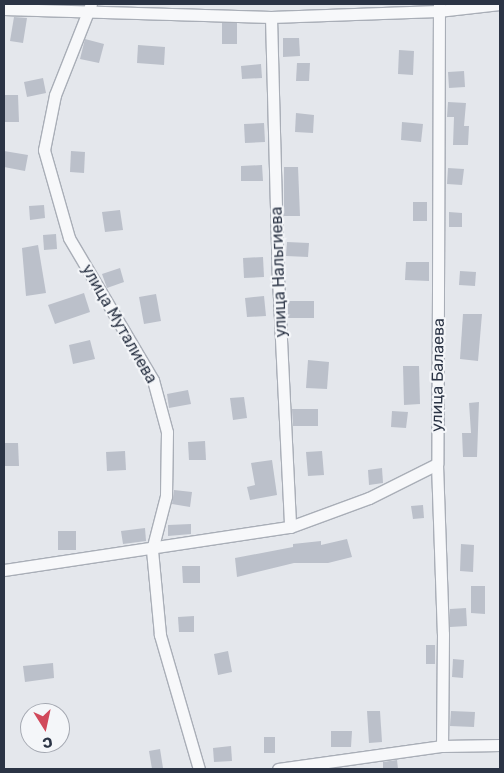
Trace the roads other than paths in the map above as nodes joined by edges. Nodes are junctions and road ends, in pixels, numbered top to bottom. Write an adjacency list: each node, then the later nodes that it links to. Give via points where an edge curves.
1 (500, 4): 2 (street)
2 (438, 7): 5 (street); 6 (street, улица Балаева)
3 (89, 8): 4 (street); 5 (street); 8 (street, улица Муталиева, via 56,95 44,150 69,238 153,380 167,432 166,496)
4 (4, 9)
5 (271, 17): 7 (street, улица Нальгиева, via 278,278)
6 (437, 464): 7 (street, via 369,498); 11 (street, улица Балаева, via 443,634)
7 (290, 528): 8 (street)
8 (152, 550): 9 (street); 12 (street, улица Муталиева, via 160,635)
9 (4, 570)
10 (500, 745): 11 (street)
11 (442, 746): 13 (street)
12 (199, 769)
13 (278, 769)

